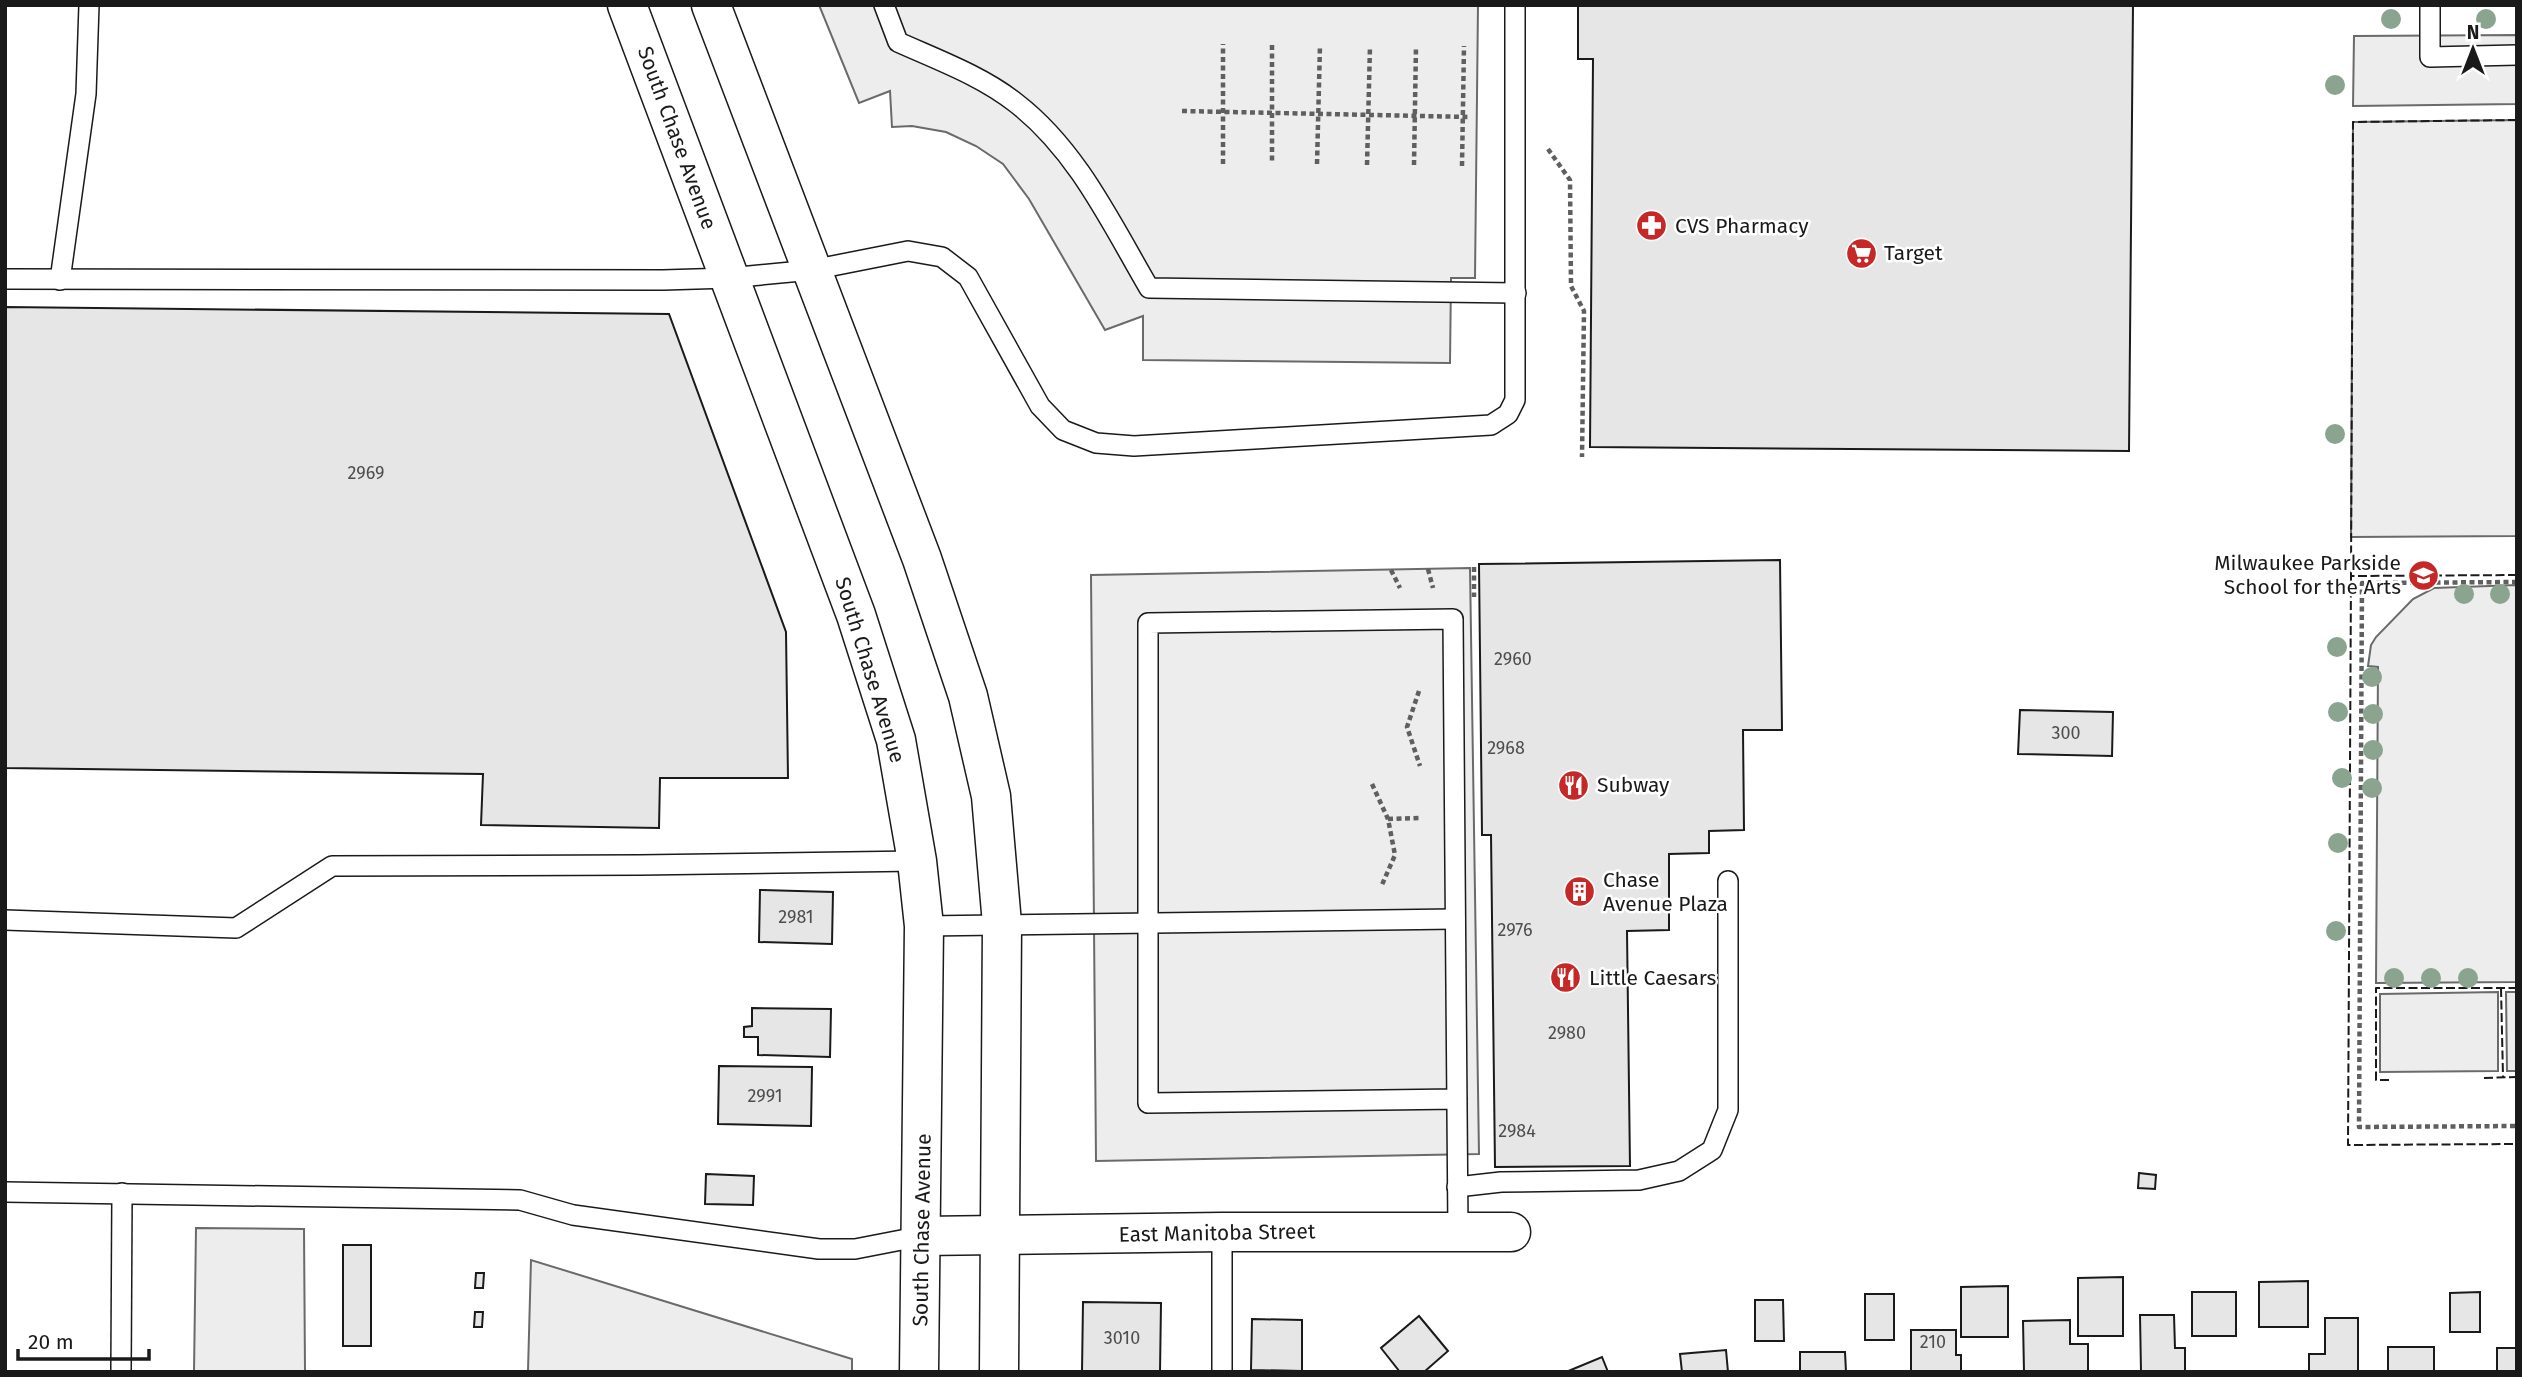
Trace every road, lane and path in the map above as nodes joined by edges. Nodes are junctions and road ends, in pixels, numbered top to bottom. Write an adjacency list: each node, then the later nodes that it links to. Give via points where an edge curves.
1 (89, 5): 32 (lane, via 86,94)
2 (627, 5): 30 (main road, South Chase Avenue)
3 (711, 5): 29 (main road)
4 (884, 5): 33 (lane, via 898,42 980,80 1016,103 1048,132 1075,163 1149,288)
5 (1514, 5): 33 (lane)
6 (2430, 5): 13 (lane, via 2430,57)
7 (1223, 44): 15 (path)
8 (1272, 45): 16 (path)
9 (1320, 45): 17 (path)
10 (1370, 46): 18 (path)
11 (1416, 46): 19 (path)
12 (1464, 46): 20 (path)
13 (2517, 55)
14 (1182, 111): 15 (path)
15 (1223, 112): 16 (path); 23 (path)
16 (1272, 113): 17 (path); 24 (path)
17 (1318, 114): 18 (path); 25 (path)
18 (1368, 115): 19 (path); 26 (path)
19 (1415, 116): 20 (path); 27 (path)
20 (1463, 117): 21 (path); 28 (path)
21 (1470, 117)
22 (1546, 145): 34 (path, via 1570,180 1571,286 1584,311)
23 (1223, 164)
24 (1272, 164)
25 (1317, 164)
26 (1367, 165)
27 (1415, 165)
28 (1462, 166)
29 (811, 270): 30 (lane); 33 (lane, via 908,251 942,257 968,277 1040,406 1063,430 1096,443 1134,446 1491,425 1508,414 1514,400); 43 (main road, via 922,559 968,696 991,796)
30 (729, 278): 32 (lane); 37 (main road, South Chase Avenue, via 860,627 896,740)
31 (5, 279): 32 (lane)
32 (60, 280)
33 (1516, 293)
34 (1583, 457)
35 (2517, 582): 46 (path, via 2362,583 2359,1127)
36 (1372, 784): 39 (path, via 1388,819 1395,855)
37 (918, 861): 41 (lane, via 332,866 236,928); 44 (main road, South Chase Avenue)
38 (1728, 881): 47 (lane, via 1728,1110 1712,1150 1679,1171 1639,1180)
39 (1381, 887)
40 (1455, 919): 42 (lane); 42 (lane, via 1453,619 1440,619 1147,623); 45 (lane)
41 (5, 920)
42 (1147, 922): 43 (lane); 45 (lane, via 1148,1103)
43 (1002, 925): 44 (lane); 53 (main road)
44 (924, 926): 54 (main road, South Chase Avenue)
45 (1457, 1099): 47 (lane)
46 (2517, 1126)
47 (1457, 1187): 50 (lane)
48 (5, 1192): 49 (lane)
49 (122, 1193): 54 (lane, via 520,1200 573,1215 819,1249 855,1249); 55 (lane)
50 (1458, 1231): 51 (main road, East Manitoba Street); 52 (main road, East Manitoba Street)
51 (1222, 1232): 53 (main road, East Manitoba Street); 58 (lane)
52 (1511, 1232)
53 (1002, 1235): 54 (main road, East Manitoba Street); 57 (main road)
54 (922, 1236): 56 (main road, South Chase Avenue)
55 (121, 1372)
56 (919, 1372)
57 (999, 1372)
58 (1222, 1372)

